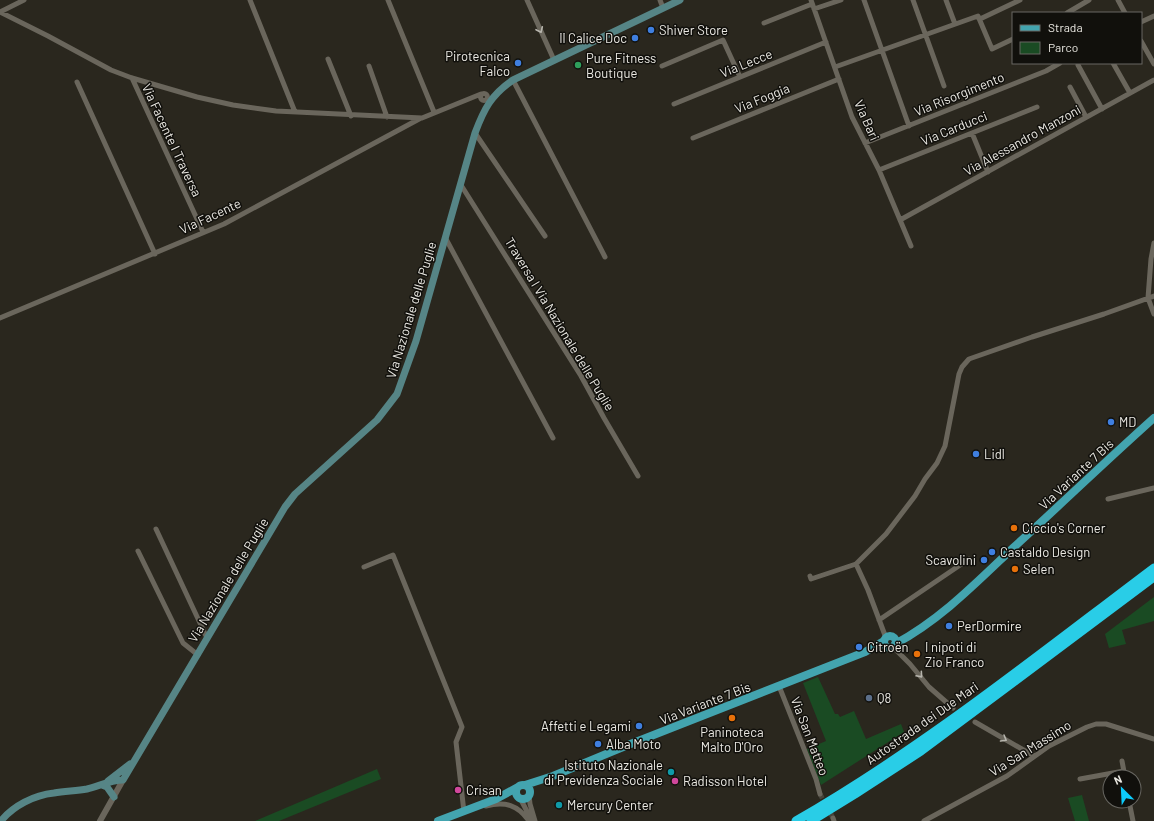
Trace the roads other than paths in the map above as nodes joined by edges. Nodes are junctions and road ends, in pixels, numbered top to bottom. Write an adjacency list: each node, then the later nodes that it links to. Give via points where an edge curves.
1 (24, 0): 16 (street)
2 (250, 0): 53 (street)
3 (388, 0): 54 (street)
4 (526, 0): 30 (street, one-way to 30)
5 (660, 0): 15 (street)
6 (680, 0): 15 (main road, Via Nazionale delle Puglie)
7 (841, 0): 14 (street)
8 (864, 0): 28 (street)
9 (913, 0): 24 (street)
10 (946, 0): 23 (street)
11 (1020, 0): 20 (street)
12 (1089, 0): 17 (street)
13 (1118, 0): 18 (street)
14 (812, 5): 22 (street); 26 (street, Via Bari)
15 (664, 8): 30 (main road, Via Nazionale delle Puglie)
16 (0, 12): 39 (street)
17 (1069, 12)
18 (1124, 12)
19 (1154, 16): 21 (street)
20 (979, 17): 23 (street); 25 (street, via 992,49)
21 (1142, 22)
22 (764, 23)
23 (955, 24): 24 (street)
24 (925, 35): 28 (street); 44 (street)
25 (1012, 39)
26 (826, 42): 37 (street, Via Bari); 38 (street, Via Lecce)
27 (1142, 43): 33 (street)
28 (882, 50): 37 (street); 59 (street)
29 (328, 60): 55 (street)
30 (554, 60): 41 (main road, Via Nazionale delle Puglie)
31 (1058, 64): 59 (street, Via Risorgimento)
32 (1114, 64): 47 (street)
33 (1154, 64)
34 (1078, 65): 51 (street)
35 (369, 66): 56 (street)
36 (662, 66): 38 (street, via 723,40)
37 (835, 68): 40 (street, Via Bari)
38 (740, 77): 49 (street, Via Lecce)
39 (132, 78): 53 (street, via 197,97 256,109); 68 (street, Via Facente I Traversa)
40 (839, 79): 62 (street, Via Foggia); 63 (street, Via Bari, via 852,117)
41 (513, 80): 46 (main road, Via Nazionale delle Puglie); 74 (street)
42 (1154, 80): 47 (street, Via Alessandro Manzoni)
43 (77, 82): 73 (street)
44 (944, 86)
45 (1070, 88): 57 (street)
46 (498, 91): 48 (street, Via Facente); 52 (main road, Via Nazionale delle Puglie)
47 (1130, 93): 51 (street, Via Alessandro Manzoni)
48 (483, 96): 52 (street); 54 (street, Via Facente)
49 (674, 104)
50 (1037, 107): 61 (street, Via Carducci)
51 (1102, 109): 57 (street, Via Alessandro Manzoni)
52 (484, 110): 60 (main road, Via Nazionale delle Puglie)
53 (295, 112): 55 (street)
54 (434, 112): 58 (street, Via Facente)
55 (351, 116): 56 (street)
56 (387, 117): 58 (street)
57 (1086, 117): 65 (street, Via Alessandro Manzoni)
58 (422, 118): 68 (street, Via Facente, via 224,224)
59 (909, 126): 63 (street, Via Risorgimento)
60 (476, 133): 66 (main road, Via Nazionale delle Puglie); 69 (street)
61 (972, 133): 64 (street, Via Carducci); 65 (street)
62 (693, 138)
63 (865, 143): 64 (street, Via Bari)
64 (879, 170): 67 (street, Via Bari)
65 (988, 172): 67 (street, Via Alessandro Manzoni)
66 (461, 185): 70 (main road, Via Nazionale delle Puglie); 82 (street, Traversa I Via Nazionale delle Puglie, via 581,376)
67 (900, 220): 72 (street, Via Bari)
68 (203, 232): 73 (street, Via Facente)
69 (545, 236)
70 (446, 239): 81 (street); 94 (main road, Via Nazionale delle Puglie, via 416,341 397,394 377,420 295,494)
71 (1154, 243): 75 (street)
72 (911, 246)
73 (154, 254): 79 (street, Via Facente)
74 (605, 257)
75 (1152, 258): 77 (street)
76 (1154, 296): 77 (street)
77 (1148, 298): 78 (street); 88 (street, via 969,359 959,374 946,446 937,463 886,534)
78 (1154, 314)
79 (0, 318)
80 (1154, 418): 95 (main road, Via Variante 7 Bis, via 936,617 924,626)
81 (553, 438)
82 (638, 476)
83 (1154, 488): 84 (street)
84 (1108, 499)
85 (156, 529): 94 (street)
86 (138, 551): 96 (street, via 183,643)
87 (969, 559): 93 (street)
88 (856, 564): 91 (street, via 811,579); 93 (street)
89 (364, 567): 118 (street, via 393,555 462,727 456,742)
90 (1154, 568): 124 (highway, Autostrada dei Due Mari, via 916,745)
91 (810, 576)
92 (1154, 578): 125 (highway, Autostrada dei Due Mari, via 927,746)
93 (879, 620): 95 (street)
94 (207, 638): 96 (main road, Via Nazionale delle Puglie)
95 (890, 642): 97 (main road, Via Variante 7 Bis); 98 (street, one-way to 98, via 933,692)
96 (198, 655): 102 (main road, Via Nazionale delle Puglie)
97 (779, 686): 106 (main road, Via Variante 7 Bis); 111 (street, Via San Matteo)
98 (953, 708)
99 (975, 722): 101 (street, one-way to 101)
100 (1154, 739): 101 (street, Via San Massimo, via 1106,724 1096,724 1049,746)
101 (1034, 756): 126 (street, Via San Massimo, via 1007,776)
102 (136, 760): 108 (main road, Via Nazionale delle Puglie); 109 (main road)
103 (1122, 761): 104 (street)
104 (1124, 769)
105 (1102, 774): 107 (street)
106 (553, 776): 110 (main road, Via Variante 7 Bis); 112 (main road, Via Variante 7 Bis)
107 (1080, 778)
108 (122, 782): 109 (main road, via 112,781); 113 (street, Via Nazionale delle Puglie)
109 (102, 785): 113 (main road); 119 (main road, via 77,791 54,792 28,800 6,814)
110 (521, 786): 112 (main road, via 530,789); 114 (main road, via 516,792); 115 (main road, Via Variante 7 Bis)
111 (820, 794)
112 (530, 795): 114 (main road, via 524,799); 123 (street)
113 (114, 796): 120 (street, Via Nazionale delle Puglie)
114 (520, 798): 115 (main road, Via Variante 7 Bis); 123 (street)
115 (496, 799): 116 (main road, Via Variante 7 Bis)
116 (473, 808): 118 (main road, Via Variante 7 Bis); 122 (street, via 509,805 519,809)
117 (1131, 809): 127 (street)
118 (464, 812): 121 (main road, Via Variante 7 Bis)
119 (1, 821)
120 (100, 821)
121 (438, 821)
122 (529, 821)
123 (534, 821)
124 (796, 821)
125 (811, 821)
126 (924, 821)
127 (1133, 821)

